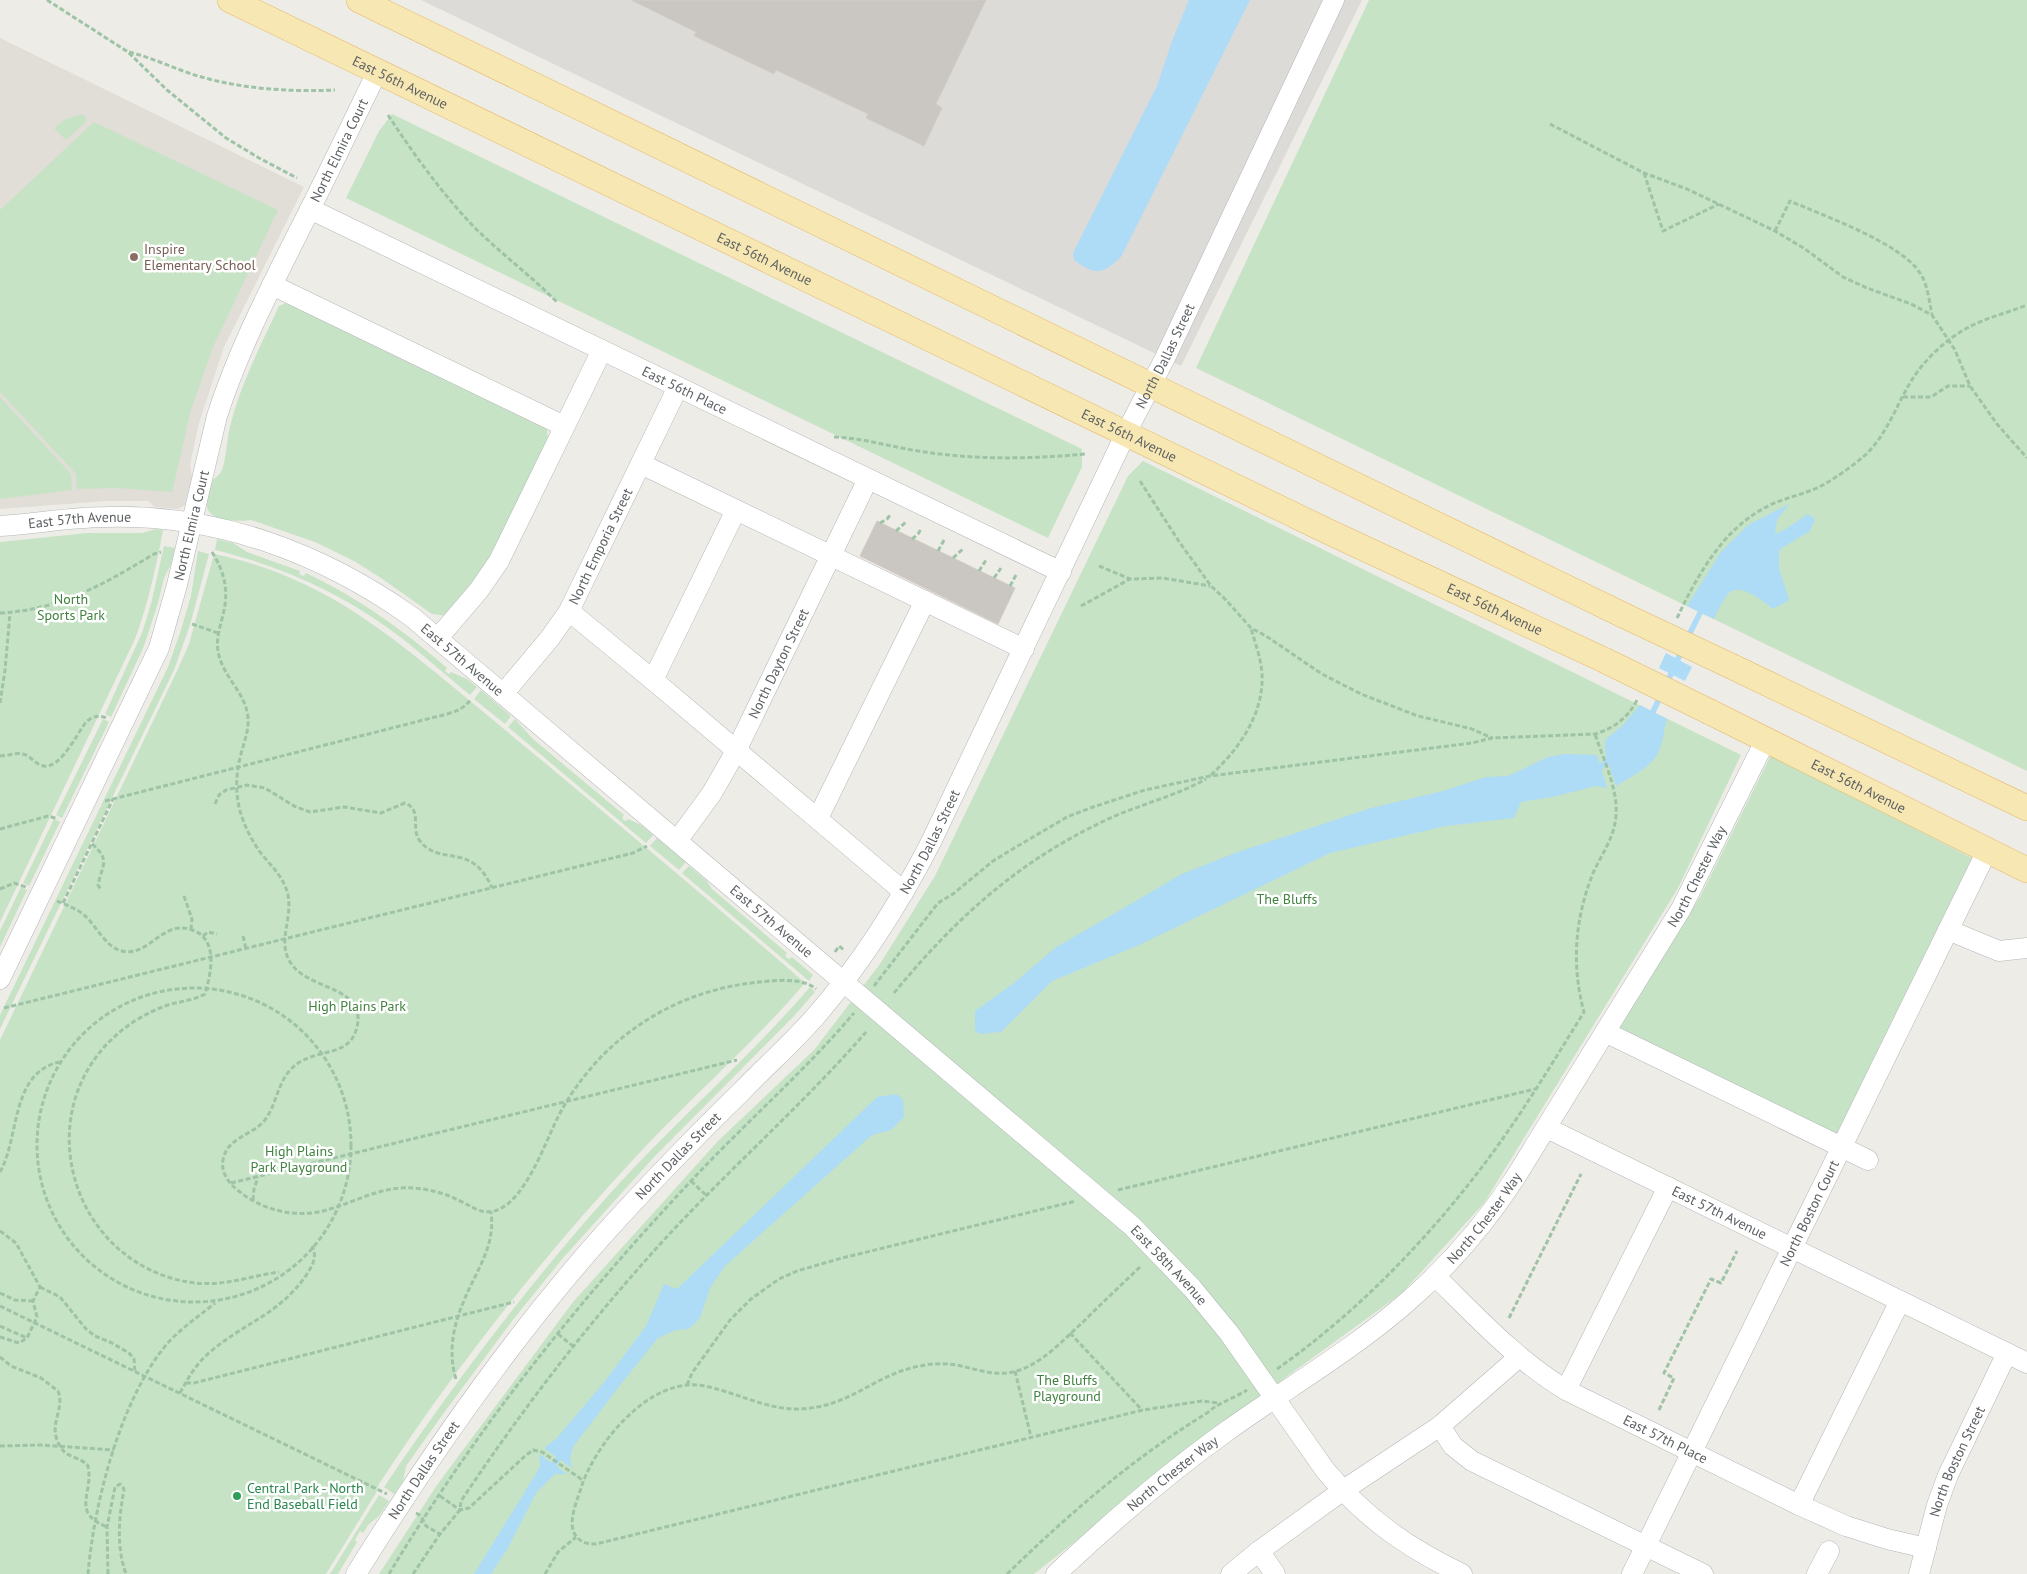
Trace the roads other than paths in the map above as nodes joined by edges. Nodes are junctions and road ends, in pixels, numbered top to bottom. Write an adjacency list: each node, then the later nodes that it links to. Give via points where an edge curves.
1 (230, 0): 4 (main road, East 56th Avenue)
2 (358, 0): 8 (main road)
3 (1334, 0): 8 (street, North Dallas Street)
4 (378, 70): 5 (street, North Elmira Court); 11 (main road, East 56th Avenue)
5 (310, 209): 6 (street, North Elmira Court); 7 (street, East 56th Place)
6 (272, 284): 10 (street); 15 (street, North Elmira Court, via 225,391)
7 (602, 350): 9 (street, East 56th Place); 10 (street)
8 (1152, 385): 11 (street, North Dallas Street); 27 (main road, bridge)
9 (678, 387): 12 (street, North Emporia Street); 13 (street, East 56th Place)
10 (564, 426): 21 (street, via 495,568)
11 (1126, 433): 18 (street, North Dallas Street); 25 (main road, East 56th Avenue, bridge)
12 (641, 464): 14 (street); 20 (street, North Emporia Street)
13 (868, 479): 17 (street, North Dayton Street); 18 (street, East 56th Place)
14 (736, 510): 17 (street); 23 (street)
15 (192, 523): 16 (street, East 57th Avenue, via 106,516); 21 (street, East 57th Avenue, via 257,538 320,562 376,593); 35 (street, North Elmira Court, via 172,608 152,664)
16 (0, 526)
17 (831, 556): 19 (street); 26 (street, North Dayton Street)
18 (1060, 572): 22 (street, North Dallas Street)
19 (925, 602): 22 (street); 28 (street)
20 (569, 611): 23 (street); 24 (street, North Emporia Street)
21 (438, 638): 24 (street, East 57th Avenue)
22 (1024, 649): 32 (street, North Dallas Street)
23 (653, 680): 26 (street)
24 (503, 694): 29 (street, East 57th Avenue)
25 (1766, 739): 30 (main road, East 56th Avenue); 37 (street, North Chester Way, via 1685,902)
26 (736, 751): 28 (street); 29 (street, North Dayton Street, via 712,793)
27 (2027, 808)
28 (818, 818): 32 (street)
29 (677, 841): 36 (street, East 57th Avenue)
30 (1987, 851): 31 (main road, East 56th Avenue); 33 (street, North Boston Court)
31 (2027, 870)
32 (904, 892): 36 (street, North Dallas Street)
33 (1948, 930): 34 (street, via 1999,951); 39 (street, North Boston Court)
34 (2027, 948)
35 (0, 979)
36 (844, 982): 49 (street, East 58th Avenue, via 1144,1238 1211,1310); 58 (street, North Dallas Street, via 797,1037 664,1170 576,1267 469,1403)
37 (1605, 1032): 38 (street, North Chester Way); 39 (street)
38 (1547, 1128): 41 (street, East 57th Avenue); 43 (street, North Chester Way, via 1486,1220)
39 (1841, 1147): 40 (street); 42 (street, North Boston Court)
40 (1868, 1160)
41 (1668, 1187): 42 (street, East 57th Avenue); 48 (street)
42 (1791, 1248): 44 (street, East 57th Avenue); 51 (street, North Boston Court)
43 (1435, 1276): 46 (street, East 57th Place); 49 (street, North Chester Way, via 1379,1325)
44 (1900, 1301): 45 (street, East 57th Avenue); 53 (street)
45 (2007, 1353): 47 (street, East 57th Avenue); 55 (street, North Boston Street, via 1948,1475)
46 (1520, 1357): 48 (street, East 57th Place); 50 (street)
47 (2027, 1363)
48 (1566, 1390): 51 (street, East 57th Place)
49 (1275, 1398): 52 (street, East 58th Avenue); 59 (street, North Chester Way, via 1199,1451)
50 (1440, 1426): 52 (street); 54 (street, via 1453,1446 1472,1461)
51 (1692, 1451): 53 (street, East 57th Place); 54 (street, North Boston Court)
52 (1342, 1491): 56 (street); 62 (street, East 58th Avenue, via 1391,1534)
53 (1799, 1505): 55 (street, East 57th Place, via 1846,1526)
54 (1646, 1547): 63 (street, North Boston Court); 64 (street)
55 (1926, 1548): 66 (street, North Boston Street)
56 (1258, 1551): 60 (street); 61 (street)
57 (1829, 1551): 65 (street)
58 (356, 1574)
59 (1056, 1574)
60 (1231, 1574)
61 (1275, 1574)
62 (1462, 1574)
63 (1632, 1574)
64 (1704, 1574)
65 (1817, 1574)
66 (1919, 1574)

